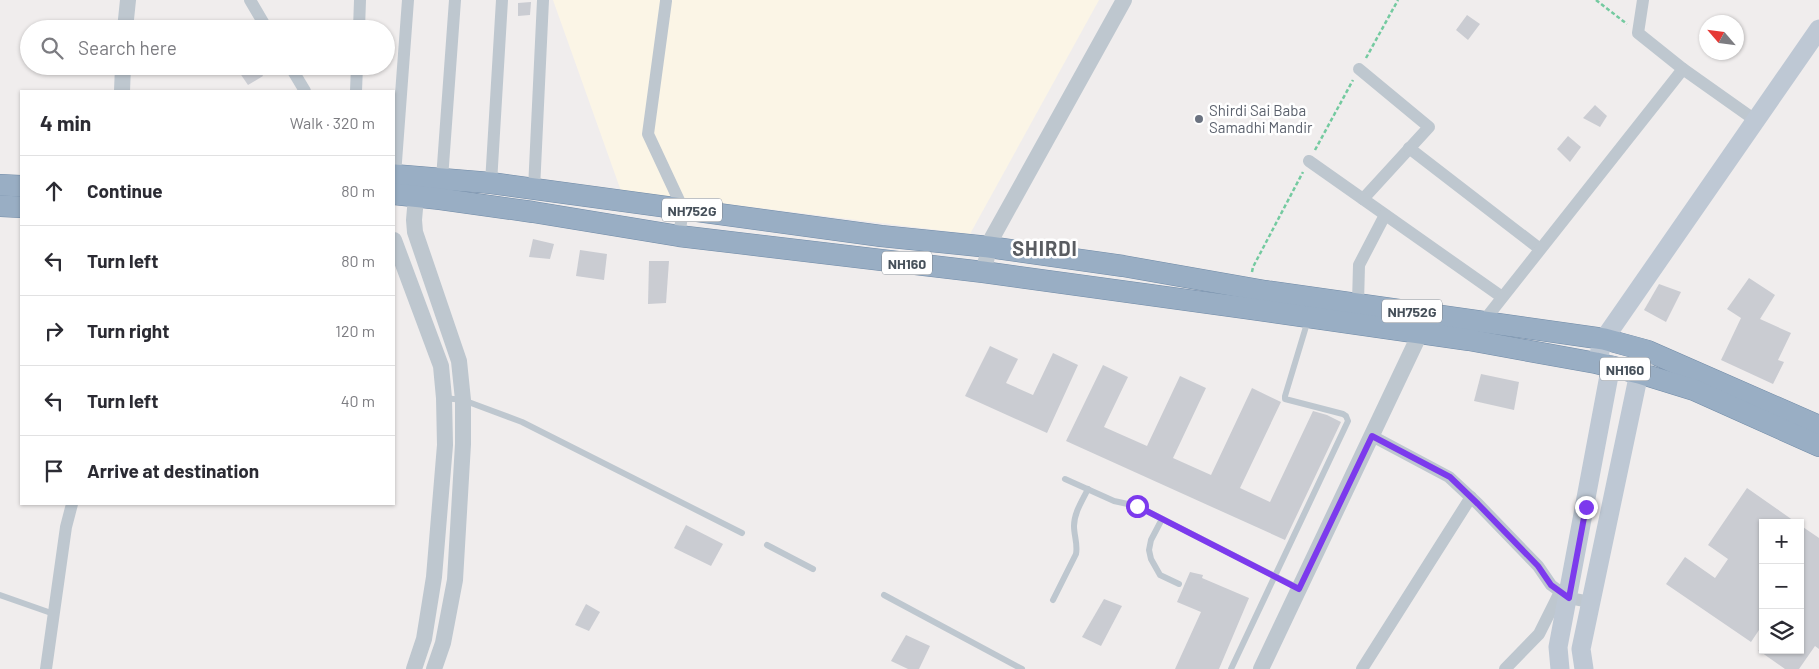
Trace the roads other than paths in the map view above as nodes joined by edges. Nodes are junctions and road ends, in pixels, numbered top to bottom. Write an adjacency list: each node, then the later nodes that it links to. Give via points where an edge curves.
1 (128, 0): 11 (street)
2 (250, 0): 12 (street)
3 (360, 0): 13 (street)
4 (408, 0): 26 (street)
5 (455, 0): 28 (street)
6 (502, 0): 29 (street)
7 (543, 0): 33 (street)
8 (1124, 0): 41 (street, via 992,238)
9 (1643, 0): 16 (street, via 1638,33)
10 (666, 1): 37 (street, via 648,134)
11 (126, 20)
12 (262, 20)
13 (359, 20)
14 (1819, 29): 23 (main road)
15 (1359, 69): 24 (street, via 1429,126)
16 (1683, 69): 23 (street); 42 (street)
17 (123, 75): 20 (street)
18 (295, 75): 21 (street)
19 (357, 75): 22 (street)
20 (122, 90)
21 (304, 90)
22 (356, 90)
23 (1756, 120): 50 (main road)
24 (1409, 148): 34 (street); 42 (street)
25 (1309, 161): 34 (street)
26 (395, 162)
27 (395, 175): 32 (highway, NH752G)
28 (442, 179): 29 (highway, NH752G); 32 (highway, NH752G)
29 (492, 183): 33 (highway, NH752G)
30 (0, 185): 31 (highway)
31 (20, 186)
32 (417, 186): 39 (highway, NH160, via 533,212); 55 (street, via 415,232 459,361)
33 (534, 189): 37 (highway, NH752G)
34 (1363, 199): 38 (street)
35 (0, 206): 36 (highway)
36 (20, 207)
37 (683, 209): 39 (street); 41 (highway, NH752G)
38 (1385, 215): 44 (street); 45 (street, via 1360,265)
39 (679, 236): 43 (highway, NH160)
40 (395, 243): 54 (street, via 441,366)
41 (990, 247): 43 (street); 45 (highway, NH752G)
42 (1540, 249): 44 (street)
43 (983, 272): 47 (highway, NH160)
44 (1502, 297): 48 (street)
45 (1358, 303): 46 (highway, NH752G)
46 (1429, 314): 48 (highway, NH752G); 49 (street)
47 (1309, 318): 49 (highway, NH160); 69 (lane, via 1285,399 1343,414 1348,421)
48 (1483, 322): 50 (highway, NH752G)
49 (1420, 334): 52 (highway, NH160); 57 (street)
50 (1604, 339): 51 (highway, NH752G); 52 (main road)
51 (1648, 351): 53 (main road); 56 (highway, NH752G)
52 (1604, 364): 53 (highway, NH160); 63 (main road)
53 (1639, 373): 58 (highway, NH160, via 1694,390); 64 (main road)
54 (444, 398): 55 (lane); 79 (street, via 445,445 434,577 424,640)
55 (463, 400): 66 (lane, via 522,422); 80 (street, via 455,580 443,643)
56 (1819, 426)
57 (1372, 436): 61 (street, via 1450,477); 71 (street)
58 (1819, 446)
59 (1065, 478): 60 (lane)
60 (1088, 489): 65 (lane, via 1114,501 1137,506); 75 (lane, via 1074,520 1076,554)
61 (1471, 497): 73 (street, via 1538,566 1551,585); 84 (street)
62 (72, 505): 77 (street)
63 (1586, 507): 64 (main road); 73 (main road)
64 (1610, 512): 76 (main road)
65 (1162, 519): 69 (lane); 70 (lane, via 1149,550 1151,559 1160,575)
66 (742, 532)
67 (767, 545): 68 (lane)
68 (813, 569)
69 (1274, 576): 71 (lane); 82 (lane)
70 (1178, 584)
71 (1299, 589): 83 (street)
72 (884, 595): 81 (lane)
73 (1564, 595): 76 (street); 85 (street, via 1540,634); 86 (main road, via 1558,647)
74 (0, 596): 77 (lane)
75 (1053, 600)
76 (1590, 602): 87 (main road, via 1582,649)
77 (54, 614): 78 (street)
78 (46, 669)
79 (414, 669)
80 (434, 669)
81 (1022, 669)
82 (1231, 669)
83 (1261, 669)
84 (1362, 669)
85 (1505, 669)
86 (1560, 669)
87 (1584, 669)

